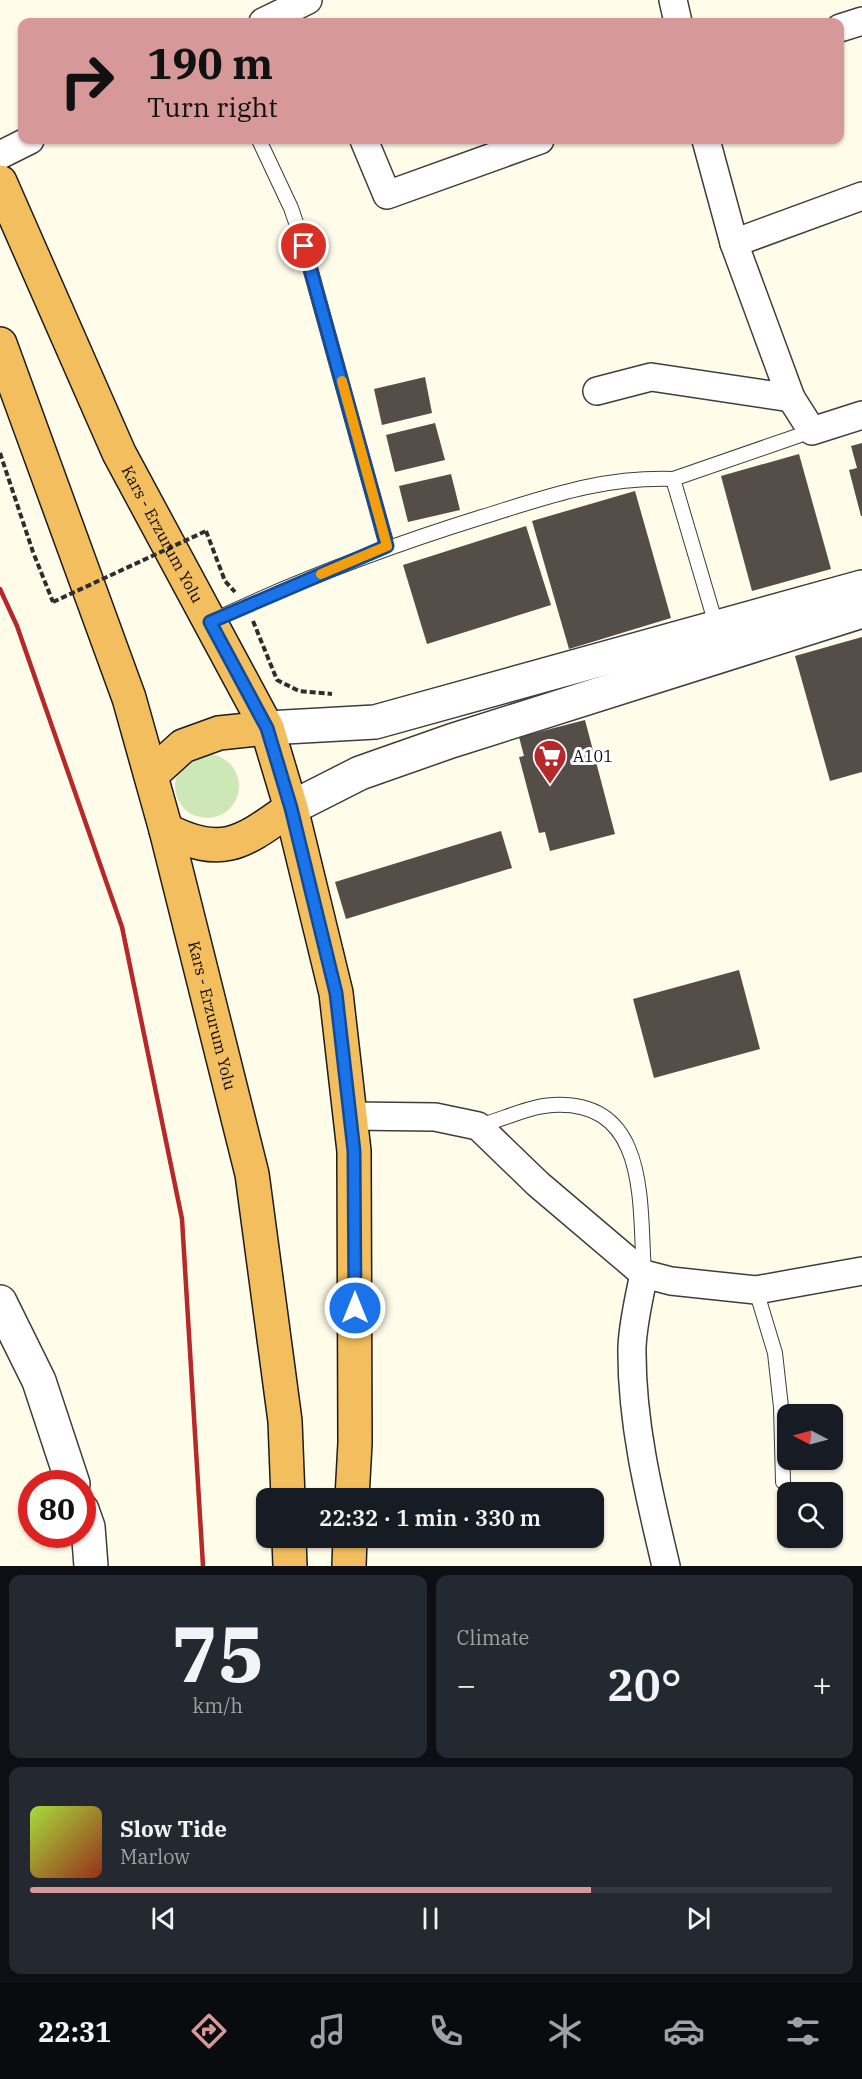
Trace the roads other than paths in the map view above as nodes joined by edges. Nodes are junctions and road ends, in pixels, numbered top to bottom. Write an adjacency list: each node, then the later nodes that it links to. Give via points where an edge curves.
1 (308, 0): 3 (street); 4 (street)
2 (674, 0): 5 (street)
3 (271, 18)
4 (315, 18)
5 (677, 18)
6 (862, 21): 7 (street)
7 (844, 27)
8 (22, 144): 13 (street)
9 (261, 144): 23 (lane, via 304,246)
10 (366, 144): 11 (street, via 387,195)
11 (529, 144)
12 (707, 144): 16 (street)
13 (0, 155)
14 (0, 182): 26 (highway, Kars - Erzurum Yolu, via 119,453)
15 (862, 196): 16 (street)
16 (734, 243): 19 (street)
17 (0, 344): 29 (highway, Kars - Erzurum Yolu, via 129,698)
18 (597, 391): 19 (street, via 651,377)
19 (791, 398): 21 (street)
20 (862, 415): 21 (street)
21 (812, 431): 22 (lane)
22 (673, 479): 23 (lane, via 594,483); 27 (lane)
23 (387, 546): 26 (lane)
24 (862, 587): 27 (street)
25 (862, 611): 30 (street, via 451,741 360,773)
26 (210, 622): 28 (highway, Kars - Erzurum Yolu)
27 (717, 628): 28 (street, via 375,722)
28 (267, 728): 29 (highway, via 219,733 183,747); 30 (highway, Kars - Erzurum Yolu)
29 (151, 775): 31 (highway, Kars - Erzurum Yolu)
30 (291, 808): 31 (highway, via 248,838 221,846 189,841); 32 (highway, Kars - Erzurum Yolu, via 336,993)
31 (166, 830): 40 (highway, Kars - Erzurum Yolu, via 252,1174 285,1421)
32 (350, 1116): 33 (street, via 435,1116); 41 (highway, Kars - Erzurum Yolu, via 354,1162 356,1443)
33 (478, 1126): 35 (street, via 538,1184); 35 (lane, via 551,1105 578,1106 599,1113 623,1137 637,1166)
34 (862, 1271): 36 (street)
35 (644, 1274): 36 (street, via 671,1281); 48 (street, via 633,1337 633,1382 646,1478)
36 (756, 1290): 39 (lane, via 775,1353)
37 (0, 1302): 38 (street, via 39,1381)
38 (69, 1470)
39 (783, 1482)
40 (288, 1488)
41 (353, 1488)
42 (90, 1548): 45 (street)
43 (289, 1548): 46 (highway)
44 (350, 1548): 47 (highway)
45 (91, 1566)
46 (290, 1566)
47 (349, 1566)
48 (666, 1566)

